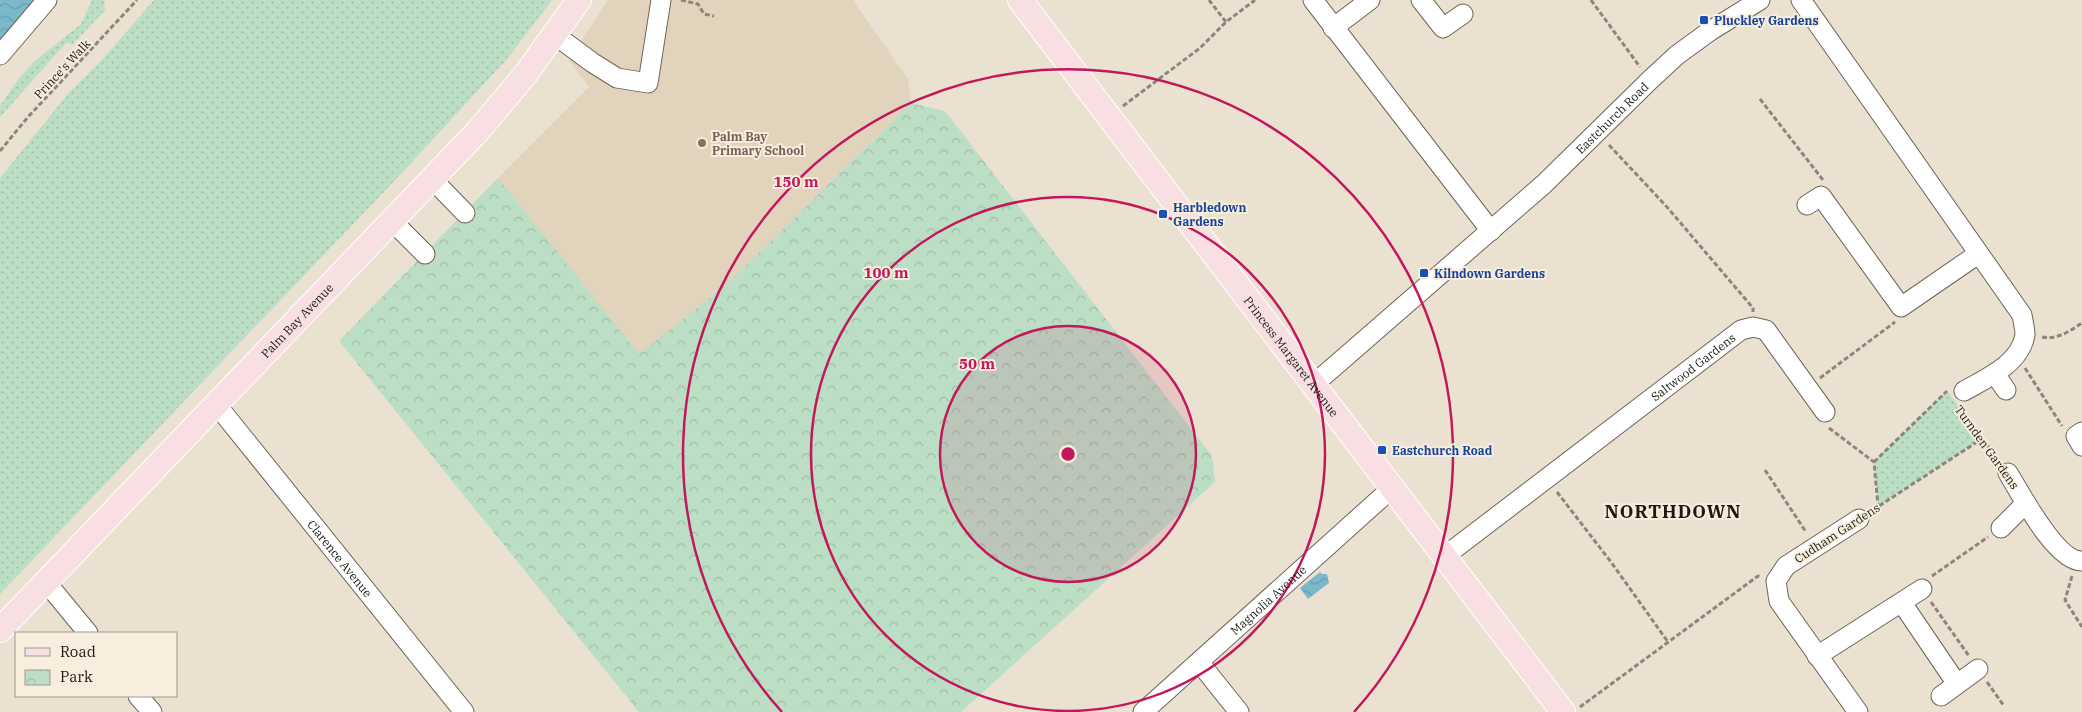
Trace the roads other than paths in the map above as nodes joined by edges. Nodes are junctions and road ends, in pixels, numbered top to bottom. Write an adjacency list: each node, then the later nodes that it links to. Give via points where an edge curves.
1 (47, 0): 13 (street)
2 (579, 0): 12 (main road, Palm Bay Avenue)
3 (661, 0): 12 (street, via 648,83 618,78)
4 (1020, 0): 22 (main road, Princess Margaret Avenue)
5 (1314, 0): 11 (street)
6 (1370, 0): 11 (street)
7 (1421, 0): 10 (street, via 1443,28)
8 (1760, 0): 18 (street, Eastchurch Road, via 1678,55)
9 (1801, 0): 20 (street)
10 (1463, 14)
11 (1334, 28): 18 (street)
12 (555, 35): 14 (main road, Palm Bay Avenue, via 477,132)
13 (0, 55)
14 (432, 179): 16 (street); 17 (main road, Palm Bay Avenue)
15 (1814, 201): 20 (street, via 1901,307)
16 (466, 213)
17 (392, 221): 19 (street); 25 (main road, Palm Bay Avenue)
18 (1491, 231): 22 (street, Eastchurch Road)
19 (425, 254)
20 (1978, 254): 21 (street, via 2022,315 2025,334 2017,355)
21 (1995, 374): 23 (street); 24 (street)
22 (1313, 385): 28 (main road, Princess Margaret Avenue)
23 (2006, 390)
24 (1956, 397)
25 (216, 404): 34 (main road, Palm Bay Avenue); 46 (street, Clarence Avenue)
26 (1825, 412): 32 (street, Saltwood Gardens, via 1766,330 1753,327 1741,330)
27 (2008, 473): 29 (street, Turnden Gardens)
28 (1392, 488): 32 (main road, Princess Margaret Avenue); 40 (street, Magnolia Avenue)
29 (2026, 503): 31 (street, Turnden Gardens); 33 (street, Turnden Gardens, via 2057,548)
30 (1858, 519): 39 (street, Cudham Gardens, via 1786,566 1776,582 1779,601)
31 (2001, 528)
32 (1444, 556): 49 (main road, Princess Margaret Avenue)
33 (2078, 561)
34 (46, 582): 37 (main road, Palm Bay Avenue); 38 (street)
35 (1922, 589): 36 (street)
36 (1902, 603): 39 (street); 42 (street)
37 (0, 630)
38 (87, 632)
39 (1817, 656): 50 (street)
40 (1199, 662): 47 (street, Magnolia Avenue); 48 (street)
41 (1978, 669): 42 (street)
42 (1957, 684): 43 (street)
43 (1941, 696)
44 (139, 697): 45 (street)
45 (152, 712)
46 (464, 712)
47 (1144, 712)
48 (1239, 712)
49 (1563, 712)
50 (1858, 712)

